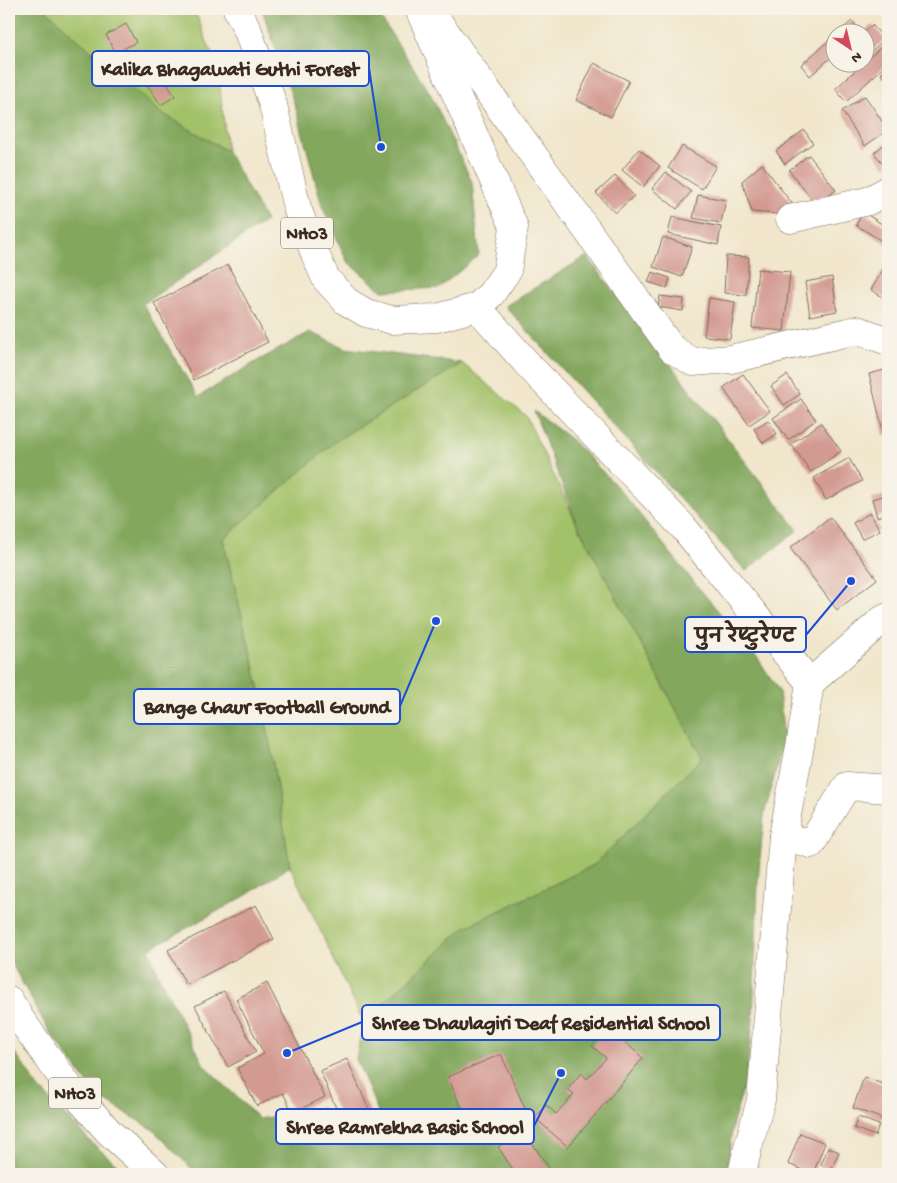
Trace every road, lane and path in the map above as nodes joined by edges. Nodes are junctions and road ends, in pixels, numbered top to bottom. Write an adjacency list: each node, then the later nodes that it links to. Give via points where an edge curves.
1 (237, 9): 6 (main road, NH03, via 248,31 273,105 297,208 326,279 346,301 366,313 392,320 436,318)
2 (419, 9): 6 (main road, via 514,227 506,271 491,294)
3 (429, 9): 7 (main road, via 672,350 693,362 731,358 857,330)
4 (888, 190): 5 (main road, via 868,201)
5 (790, 219)
6 (477, 307): 9 (main road, via 684,528)
7 (888, 341)
8 (888, 617): 9 (main road)
9 (810, 683): 11 (main road)
10 (888, 789): 11 (main road, via 847,786 811,844)
11 (783, 836): 14 (main road, via 761,1100)
12 (9, 1000): 13 (main road, NH03, via 69,1087 109,1132)
13 (154, 1174)
14 (742, 1174)

